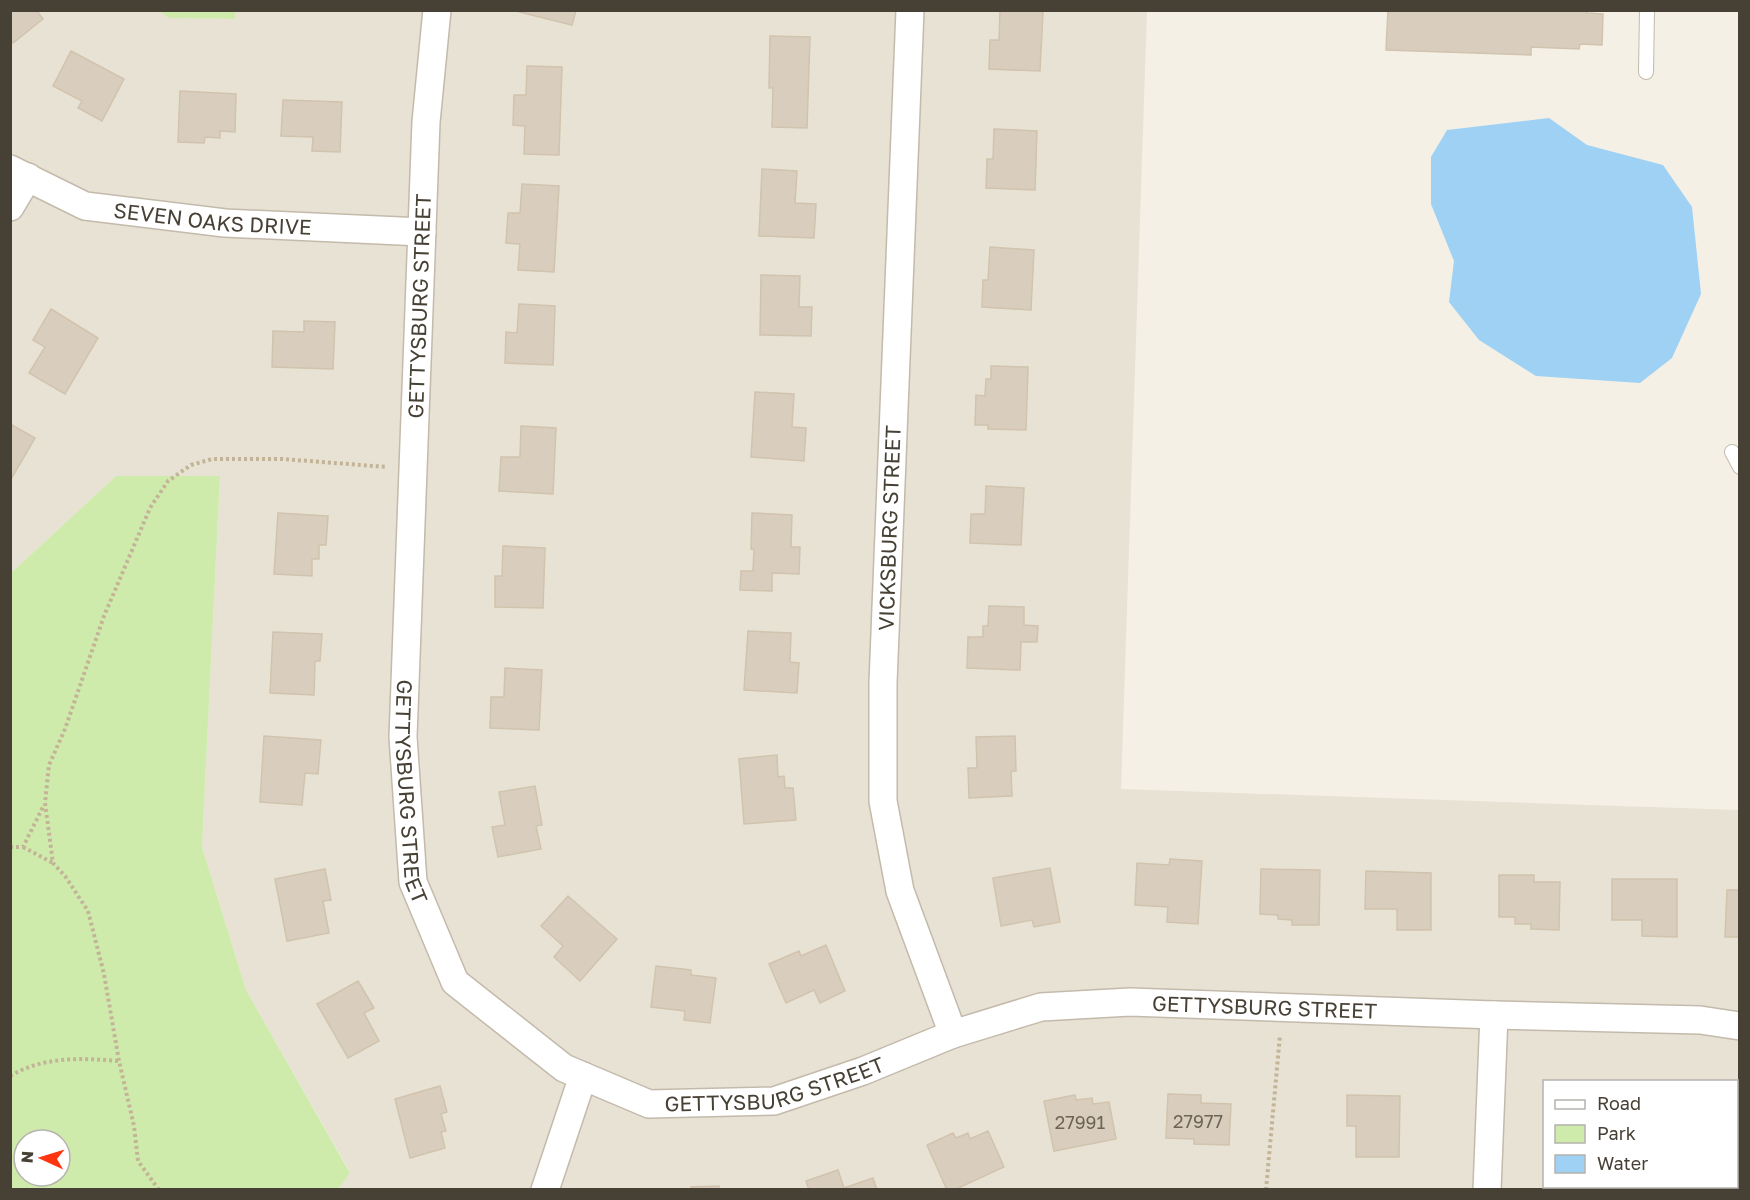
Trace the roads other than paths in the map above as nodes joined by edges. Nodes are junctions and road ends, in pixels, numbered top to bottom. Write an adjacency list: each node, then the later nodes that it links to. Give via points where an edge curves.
1 (437, 10): 7 (street, GETTYSBURG STREET, via 426,122)
2 (910, 10): 12 (street, VICKSBURG STREET, via 883,683 883,801 900,891)
3 (1647, 10): 4 (lane)
4 (1646, 72)
5 (19, 173): 6 (street); 7 (street, SEVEN OAKS DRIVE, via 85,206 225,223)
6 (10, 207)
7 (422, 232): 13 (street, GETTYSBURG STREET, via 403,737 413,882 456,982 564,1068)
8 (1732, 452): 9 (lane)
9 (1740, 467)
10 (1494, 1015): 11 (street, GETTYSBURG STREET, via 1700,1020); 12 (street, GETTYSBURG STREET, via 1130,1002 1041,1007); 15 (street)
11 (1740, 1026)
12 (953, 1034): 13 (street, GETTYSBURG STREET, via 774,1101 649,1104)
13 (583, 1076): 14 (street)
14 (545, 1190)
15 (1487, 1190)

